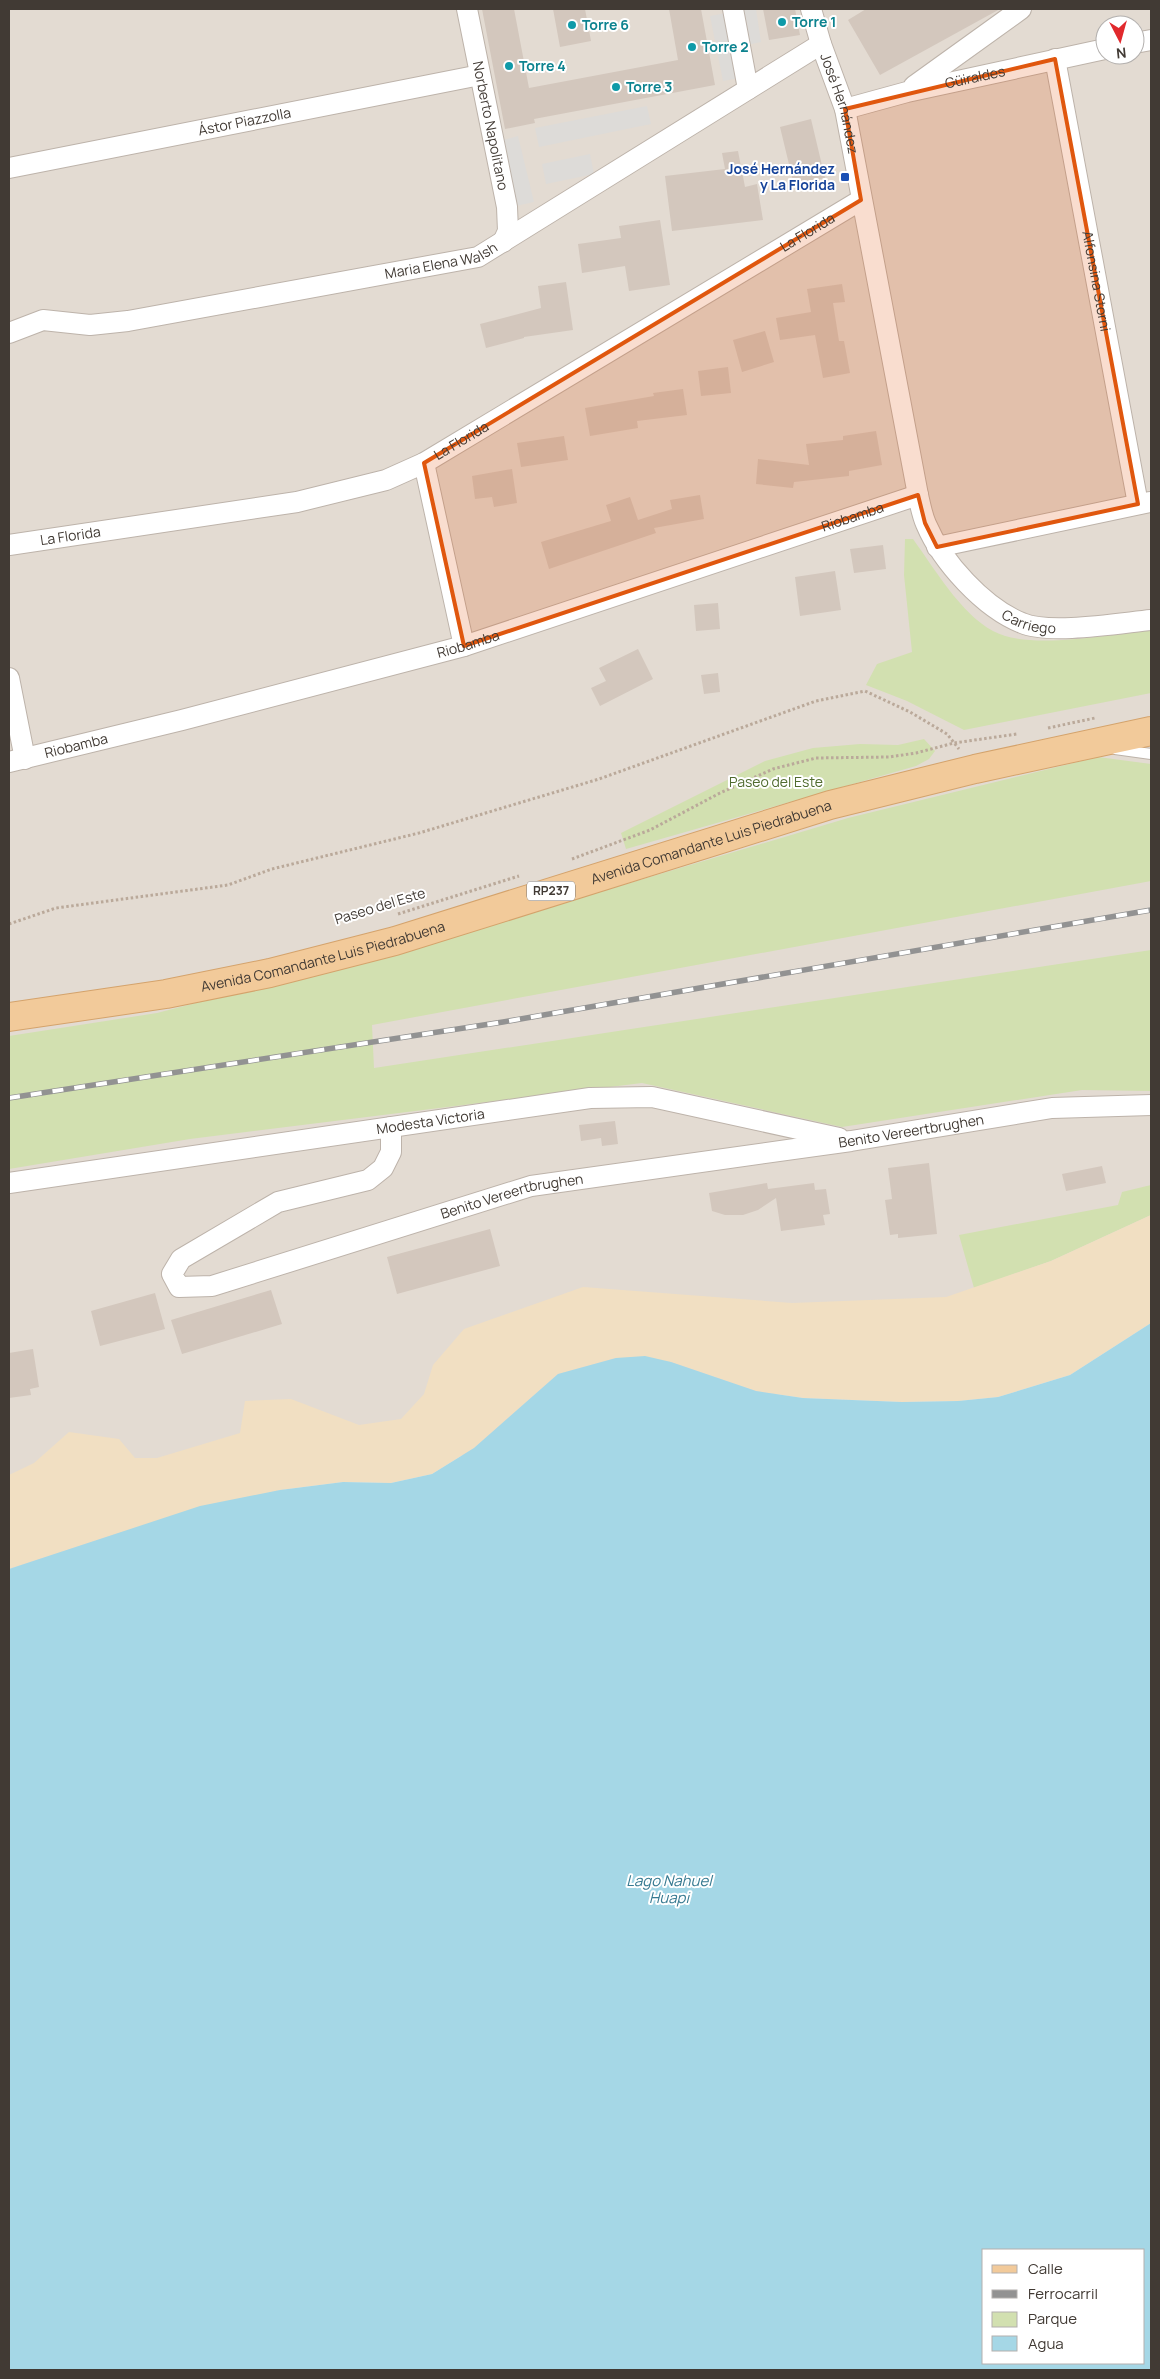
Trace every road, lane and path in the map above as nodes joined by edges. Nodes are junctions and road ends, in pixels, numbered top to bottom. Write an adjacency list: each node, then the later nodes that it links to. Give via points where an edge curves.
1 (467, 9): 8 (street, Norberto Napolitano)
2 (734, 9): 9 (street)
3 (811, 9): 5 (street, José Hernández)
4 (1021, 9): 10 (street)
5 (821, 44): 9 (street, Maria Elena Walsh); 11 (street, José Hernández)
6 (1095, 51): 7 (street, Güiraldes)
7 (1055, 59): 10 (street, Güiraldes); 18 (street, Alfonsina Storni)
8 (480, 75): 12 (street, Ástor Piazzolla); 14 (street, Norberto Napolitano, via 507,207 508,231)
9 (748, 89): 14 (street, Maria Elena Walsh)
10 (907, 92): 11 (street, Güiraldes)
11 (845, 109): 13 (street, José Hernández)
12 (9, 168)
13 (861, 200): 16 (street, La Florida); 17 (street, José Hernández)
14 (503, 242): 15 (street, Maria Elena Walsh, via 478,257 128,321 90,325 43,320)
15 (9, 333)
16 (424, 462): 19 (street, La Florida, via 386,480 297,502); 22 (street)
17 (918, 495): 20 (street, Carriego, via 925,523); 22 (street, Riobamba)
18 (1145, 503): 20 (street)
19 (9, 545)
20 (937, 546): 21 (street, Carriego, via 982,599 1023,624 1064,628)
21 (1151, 620)
22 (464, 646): 31 (street, Riobamba)
23 (9, 678): 31 (street)
24 (1098, 717): 25 (path)
25 (1040, 730)
26 (1151, 731): 29 (main road, Avenida Comandante Luis Piedrabuena / RP237)
27 (1023, 734): 28 (path)
28 (954, 743): 32 (path); 33 (path, via 889,757 816,758 773,769 650,830); 36 (path, via 947,734 910,712 864,691 816,701 599,779 429,830 272,869 228,885 56,908)
29 (1089, 745): 30 (lane); 32 (main road, Avenida Comandante Luis Piedrabuena / RP237)
30 (1151, 754)
31 (17, 761)
32 (975, 769): 37 (main road, Avenida Comandante Luis Piedrabuena / RP237, via 830,804 396,941 270,973 166,994)
33 (563, 863)
34 (528, 874): 35 (path, Paseo del Este)
35 (394, 915)
36 (9, 924)
37 (9, 1017)
38 (1151, 1105): 40 (street, Benito Vereertbrughen, via 1052,1108)
39 (391, 1127): 40 (street, Modesta Victoria, via 590,1098 652,1097); 40 (street, Benito Vereertbrughen, via 391,1152 383,1168 368,1180 278,1202 180,1259 172,1274 179,1287 212,1286 531,1186); 41 (street, Modesta Victoria)
40 (851, 1141)
41 (9, 1182)

